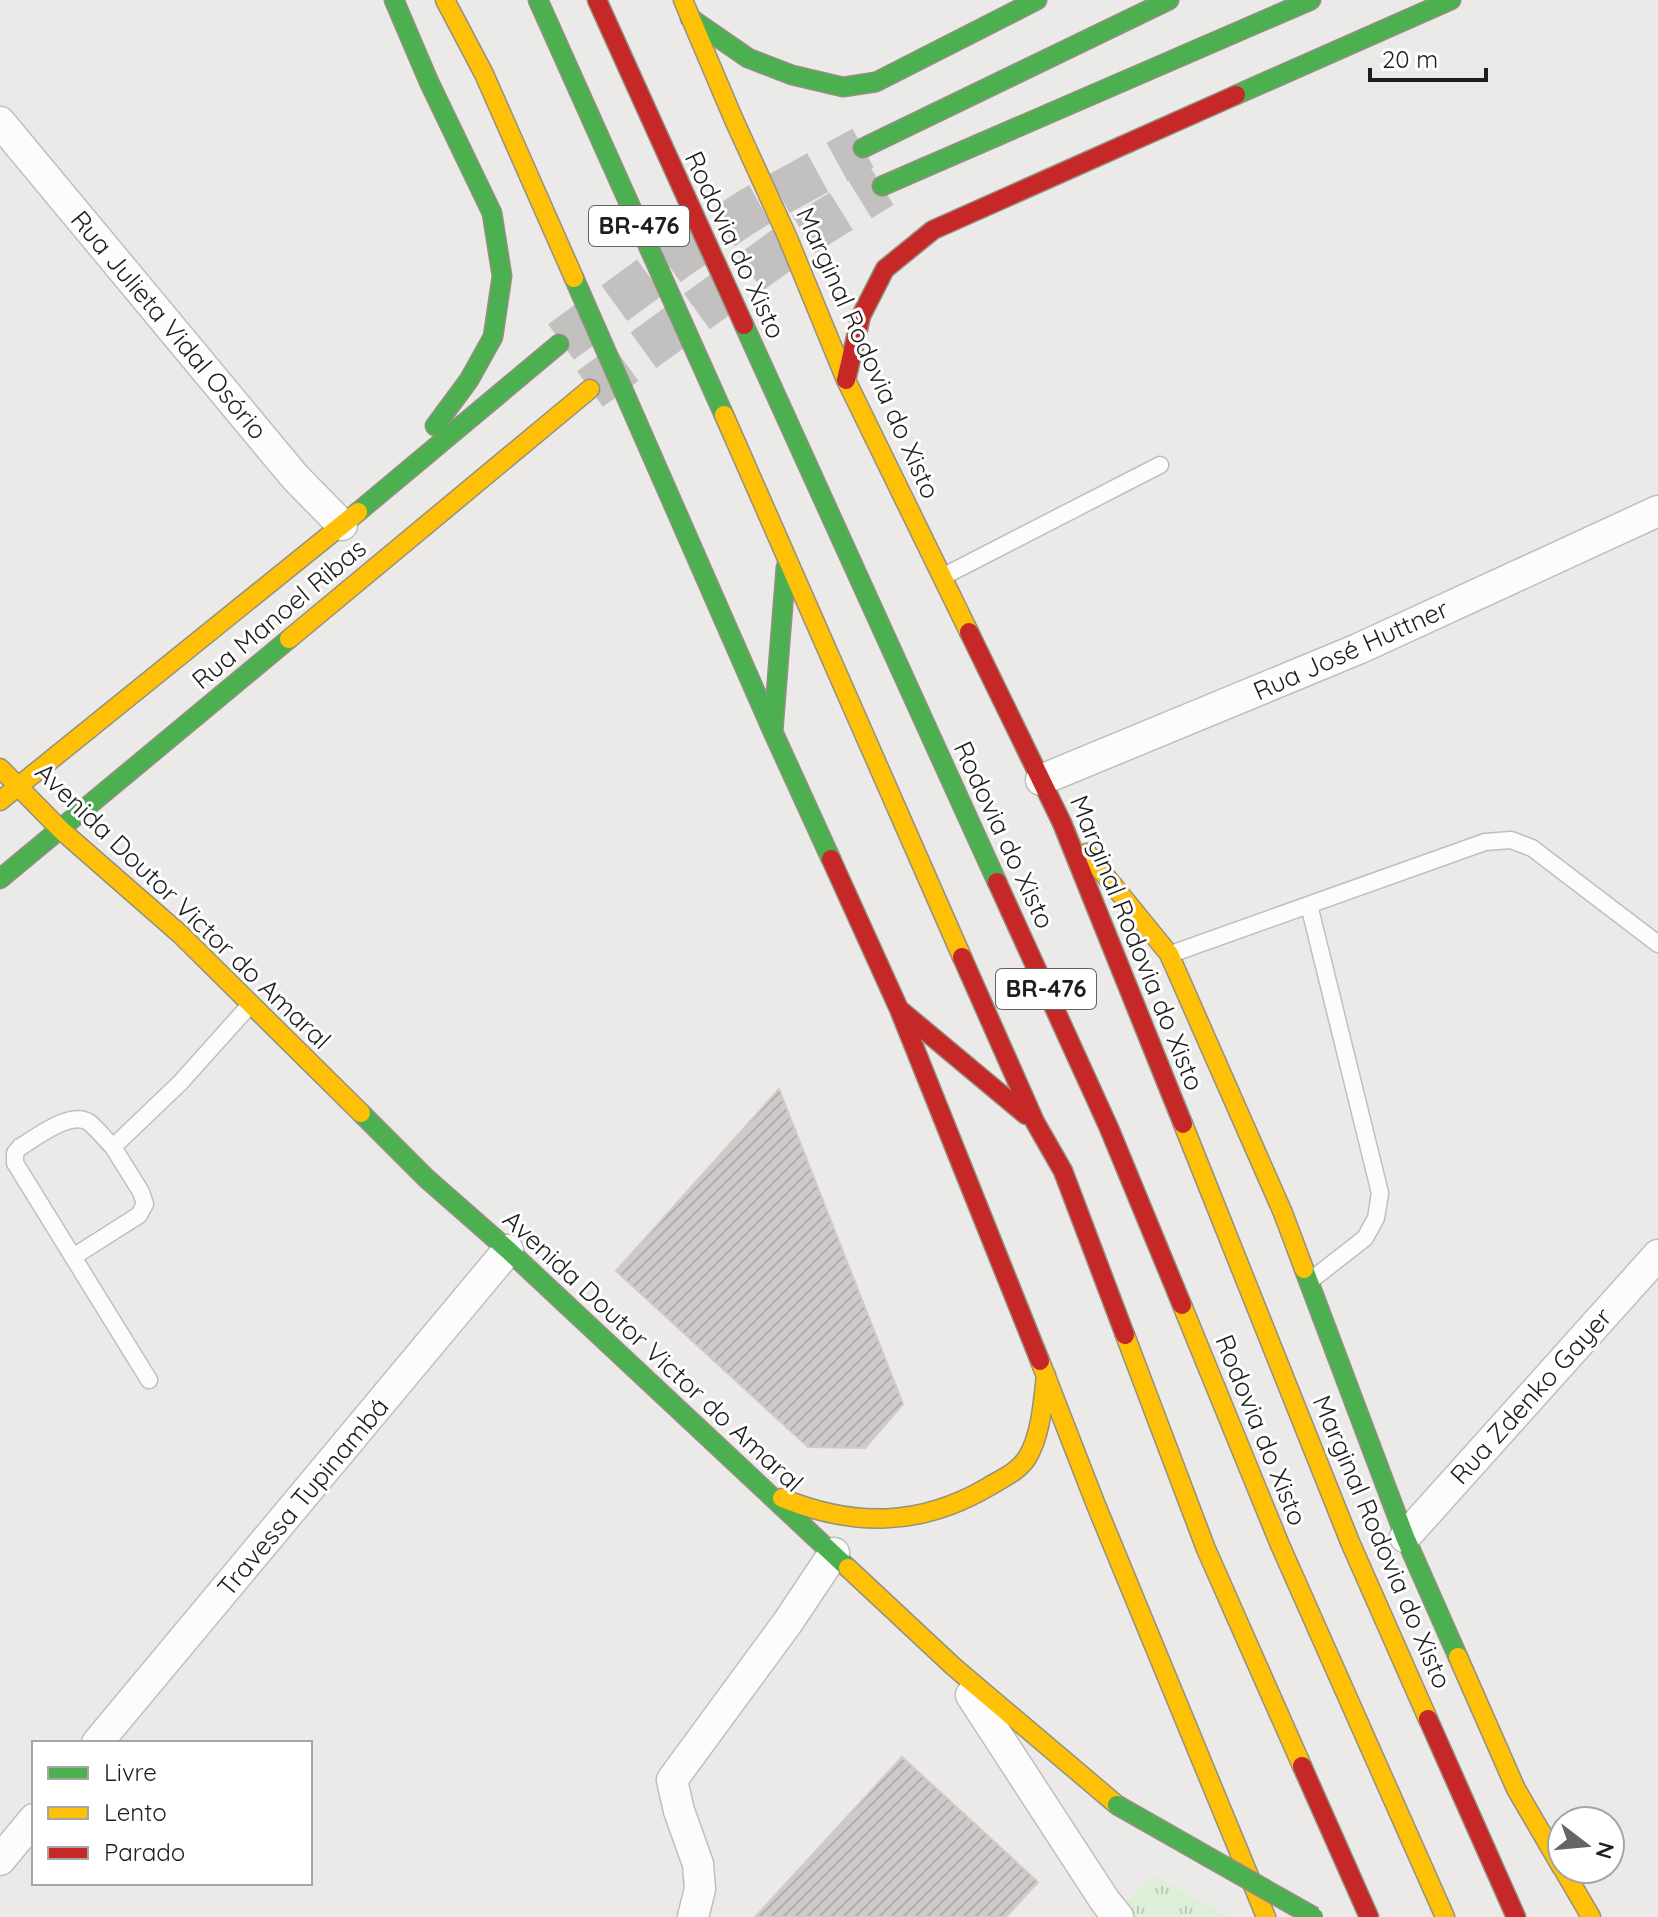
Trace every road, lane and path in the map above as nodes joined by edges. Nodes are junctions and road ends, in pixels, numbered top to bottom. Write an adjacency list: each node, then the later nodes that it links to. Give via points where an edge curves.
1 (394, 0): 18 (main road, via 492,213 502,276 493,337 469,380)
2 (445, 0): 23 (main road, via 484,74)
3 (538, 0): 21 (main road, BR-476)
4 (597, 0): 62 (main road, Rodovia do Xisto / BR-476, via 1109,1128 1280,1545)
5 (683, 0): 10 (main road, Marginal Rodovia do Xisto)
6 (1037, 0): 10 (main road, via 876,82 843,87 748,58)
7 (1169, 0): 12 (main road)
8 (1311, 0): 13 (main road)
9 (1451, 0): 15 (main road, via 933,230 885,269 861,316)
10 (690, 18): 15 (main road, Marginal Rodovia do Xisto)
11 (0, 122): 20 (street, Rua Julieta Vidal Osório, via 295,477)
12 (863, 148)
13 (882, 186)
14 (559, 344): 18 (main road, Rua Manoel Ribas)
15 (846, 380): 22 (main road, Marginal Rodovia do Xisto)
16 (590, 389): 29 (main road, Rua Manoel Ribas)
17 (1160, 465): 22 (lane)
18 (391, 484): 20 (main road, Rua Manoel Ribas)
19 (1658, 511): 25 (street, Rua José Huttner, via 1358,649)
20 (342, 525): 26 (main road, Rua Manoel Ribas)
21 (786, 560): 23 (main road); 36 (main road, BR-476)
22 (942, 577): 25 (main road, Marginal Rodovia do Xisto)
23 (773, 732): 35 (main road)
24 (0, 768): 26 (main road, Avenida Doutor Victor do Amaral)
25 (1041, 780): 28 (main road, Marginal Rodovia do Xisto)
26 (19, 786): 27 (main road, Rua Manoel Ribas); 29 (main road, Avenida Doutor Victor do Amaral)
27 (0, 801)
28 (1062, 823): 33 (main road); 63 (main road, Marginal Rodovia do Xisto, via 1344,1528)
29 (61, 830): 30 (main road, Rua Manoel Ribas); 34 (main road, Avenida Doutor Victor do Amaral, via 180,934)
30 (0, 879)
31 (1309, 905): 32 (lane, via 1485,842 1511,840 1532,848); 33 (lane); 41 (lane, via 1380,1193 1376,1218 1365,1238)
32 (1658, 944)
33 (1169, 954): 41 (main road)
34 (250, 1005): 37 (lane); 38 (main road, Avenida Doutor Victor do Amaral, via 426,1178)
35 (899, 1009): 36 (main road); 42 (main road)
36 (1035, 1122): 61 (main road, BR-476, via 1063,1171 1206,1549)
37 (113, 1147): 40 (lane, via 145,1204 139,1215); 40 (lane, via 88,1121 77,1118 15,1153 15,1163)
38 (508, 1250): 47 (main road, Avenida Doutor Victor do Amaral); 52 (street, Travessa Tupinambá)
39 (1658, 1255): 49 (street, Rua Zdenko Gayer)
40 (73, 1257): 43 (lane)
41 (1309, 1282): 49 (main road)
42 (1046, 1375): 44 (main road, via 1034,1441 1025,1462); 48 (main road)
43 (149, 1380)
44 (1009, 1474): 45 (main road); 47 (main road, via 959,1503 875,1520 818,1512)
45 (1038, 1474)
46 (1062, 1476): 48 (main road, via 1082,1486)
47 (765, 1489): 50 (main road, Avenida Doutor Victor do Amaral)
48 (1096, 1505): 59 (main road)
49 (1405, 1537): 54 (main road, via 1516,1789)
50 (834, 1553): 51 (main road, Avenida Doutor Victor do Amaral); 58 (street, via 672,1780 698,1864 700,1889)
51 (954, 1667): 57 (street); 60 (main road, Avenida Doutor Victor do Amaral, bridge, via 1117,1805)
52 (99, 1741)
53 (32, 1821): 55 (street)
54 (1546, 1841)
55 (0, 1860)
56 (1572, 1885): 64 (main road)
57 (1104, 1912)
58 (693, 1917)
59 (1266, 1917)
60 (1314, 1917)
61 (1369, 1917)
62 (1445, 1917)
63 (1516, 1917)
64 (1591, 1917)

